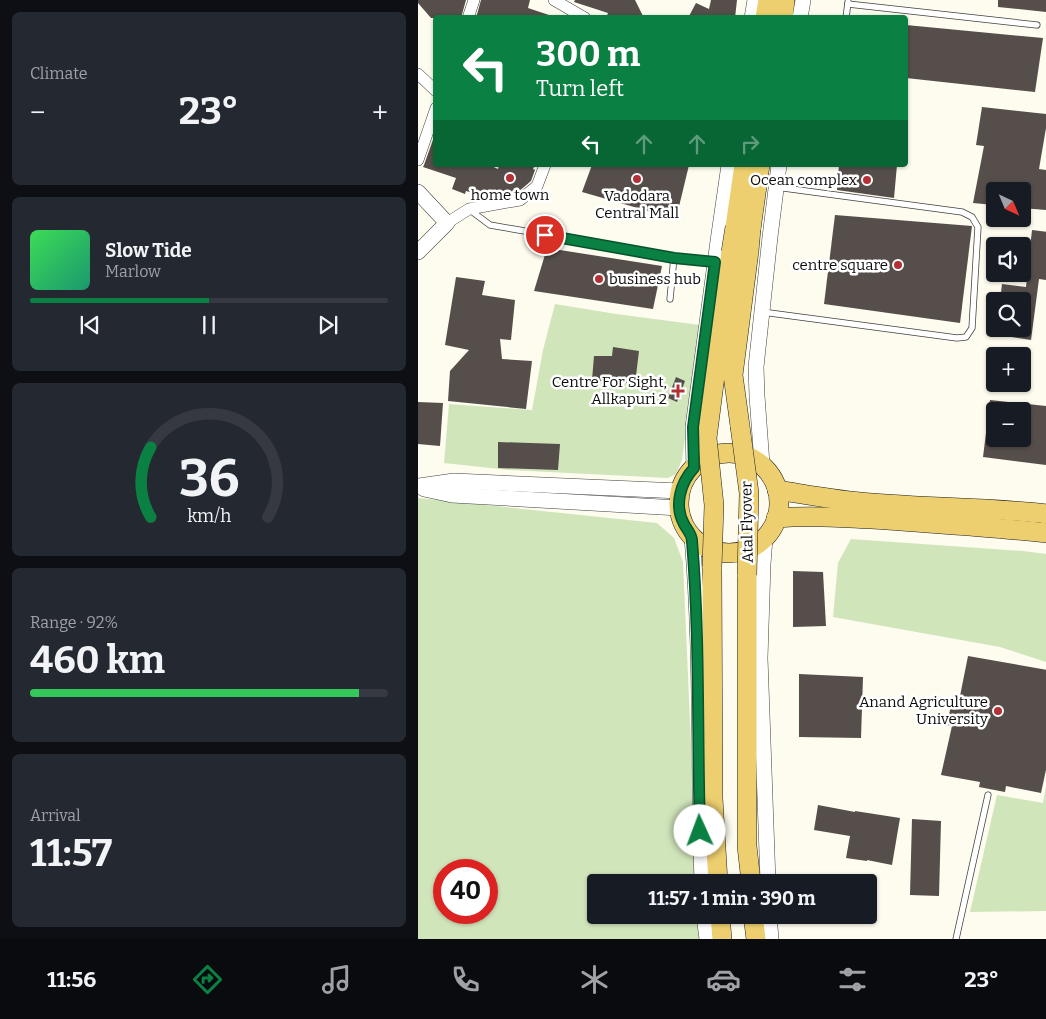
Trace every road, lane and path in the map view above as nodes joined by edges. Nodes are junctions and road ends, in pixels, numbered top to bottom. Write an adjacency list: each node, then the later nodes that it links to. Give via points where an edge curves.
1 (474, 0): 8 (street)
2 (554, 0): 9 (street)
3 (754, 0): 10 (street)
4 (768, 0): 11 (main road)
5 (785, 0): 12 (main road)
6 (803, 0): 13 (street)
7 (848, 2): 14 (lane); 15 (lane)
8 (469, 15)
9 (580, 15)
10 (752, 15)
11 (766, 15)
12 (783, 15)
13 (800, 15)
14 (846, 15)
15 (1037, 25)
16 (418, 74): 17 (street)
17 (433, 89)
18 (433, 117): 19 (street)
19 (418, 160)
20 (543, 167): 27 (street, via 537,186 520,200)
21 (729, 167): 30 (street)
22 (744, 167): 49 (main road, bridge, via 707,438 714,505 713,788)
23 (760, 167): 50 (main road, Atal Flyover, bridge, via 733,375 749,493 747,827)
24 (779, 167): 25 (street)
25 (776, 187): 29 (street); 35 (lane, via 962,212 972,217 978,227 972,328 966,337 957,338)
26 (418, 192): 28 (street)
27 (469, 209): 28 (street); 32 (lane, via 490,225)
28 (447, 223): 31 (street)
29 (770, 237): 30 (street); 35 (street)
30 (718, 241): 33 (street)
31 (418, 252)
32 (674, 258): 33 (lane); 34 (lane)
33 (715, 262): 37 (street, via 693,427)
34 (670, 299)
35 (762, 312): 36 (street, via 756,367)
36 (762, 464): 37 (main road, via 747,455 731,452 714,455); 39 (main road, via 773,477)
37 (694, 468): 40 (main road, via 687,475)
38 (418, 487): 40 (street, via 452,495)
39 (778, 490): 42 (main road); 43 (main road)
40 (680, 499): 45 (main road, via 683,523)
41 (1046, 514): 43 (main road)
42 (776, 518): 43 (main road); 46 (main road)
43 (981, 518): 44 (main road)
44 (1046, 532)
45 (692, 537): 46 (main road, via 705,547 720,552 736,552); 48 (street, via 696,587)
46 (765, 538): 51 (street, via 760,658)
47 (988, 795): 60 (lane)
48 (702, 874)
49 (718, 874)
50 (750, 874)
51 (768, 874)
52 (705, 924): 56 (street)
53 (721, 924): 57 (main road)
54 (755, 924): 58 (main road)
55 (770, 924): 59 (street)
56 (707, 939)
57 (722, 939)
58 (756, 939)
59 (771, 939)
60 (956, 939)

